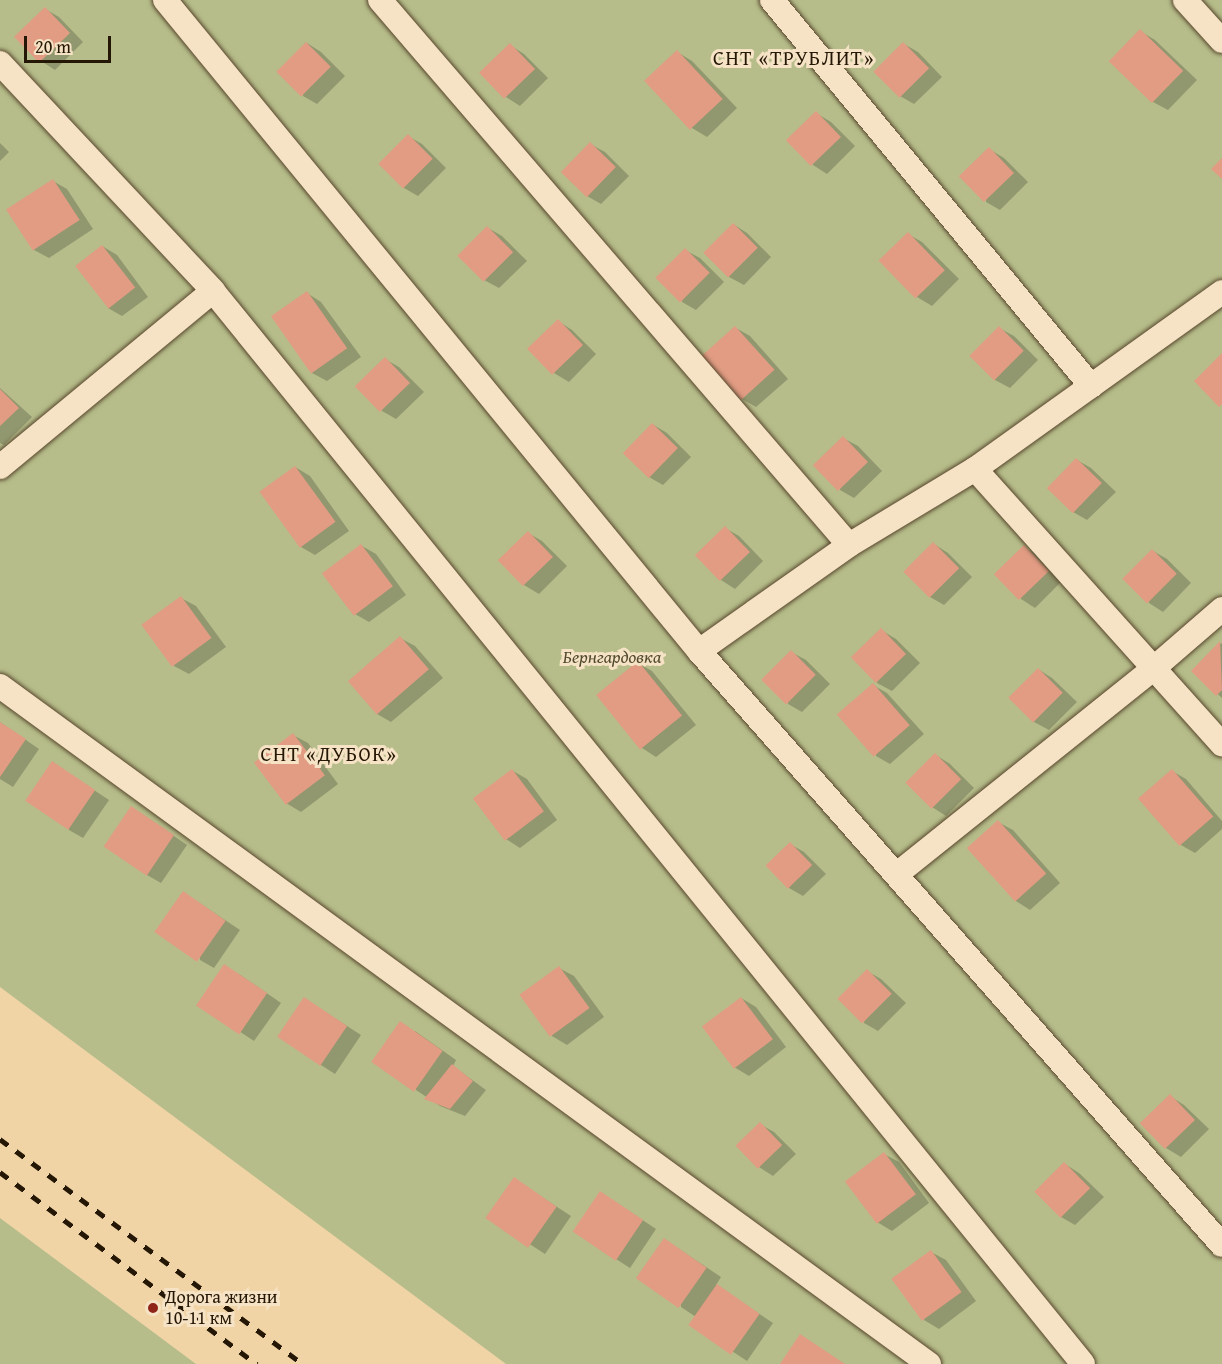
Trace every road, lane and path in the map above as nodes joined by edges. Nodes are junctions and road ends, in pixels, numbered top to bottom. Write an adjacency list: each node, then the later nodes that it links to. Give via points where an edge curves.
1 (165, 0): 14 (street)
2 (380, 0): 12 (street)
3 (772, 0): 9 (street)
4 (1185, 0): 5 (street)
5 (1222, 41)
6 (0, 63): 7 (street)
7 (213, 291): 10 (street); 21 (street)
8 (1222, 292): 9 (street)
9 (1091, 386): 11 (street)
10 (0, 466)
11 (975, 469): 12 (street); 15 (street)
12 (849, 545): 14 (street)
13 (1222, 609): 15 (street)
14 (699, 651): 18 (street)
15 (1154, 668): 17 (street); 18 (street)
16 (0, 686): 20 (street)
17 (1222, 744)
18 (897, 874): 19 (street)
19 (1222, 1245)
20 (929, 1364)
21 (1083, 1364)

